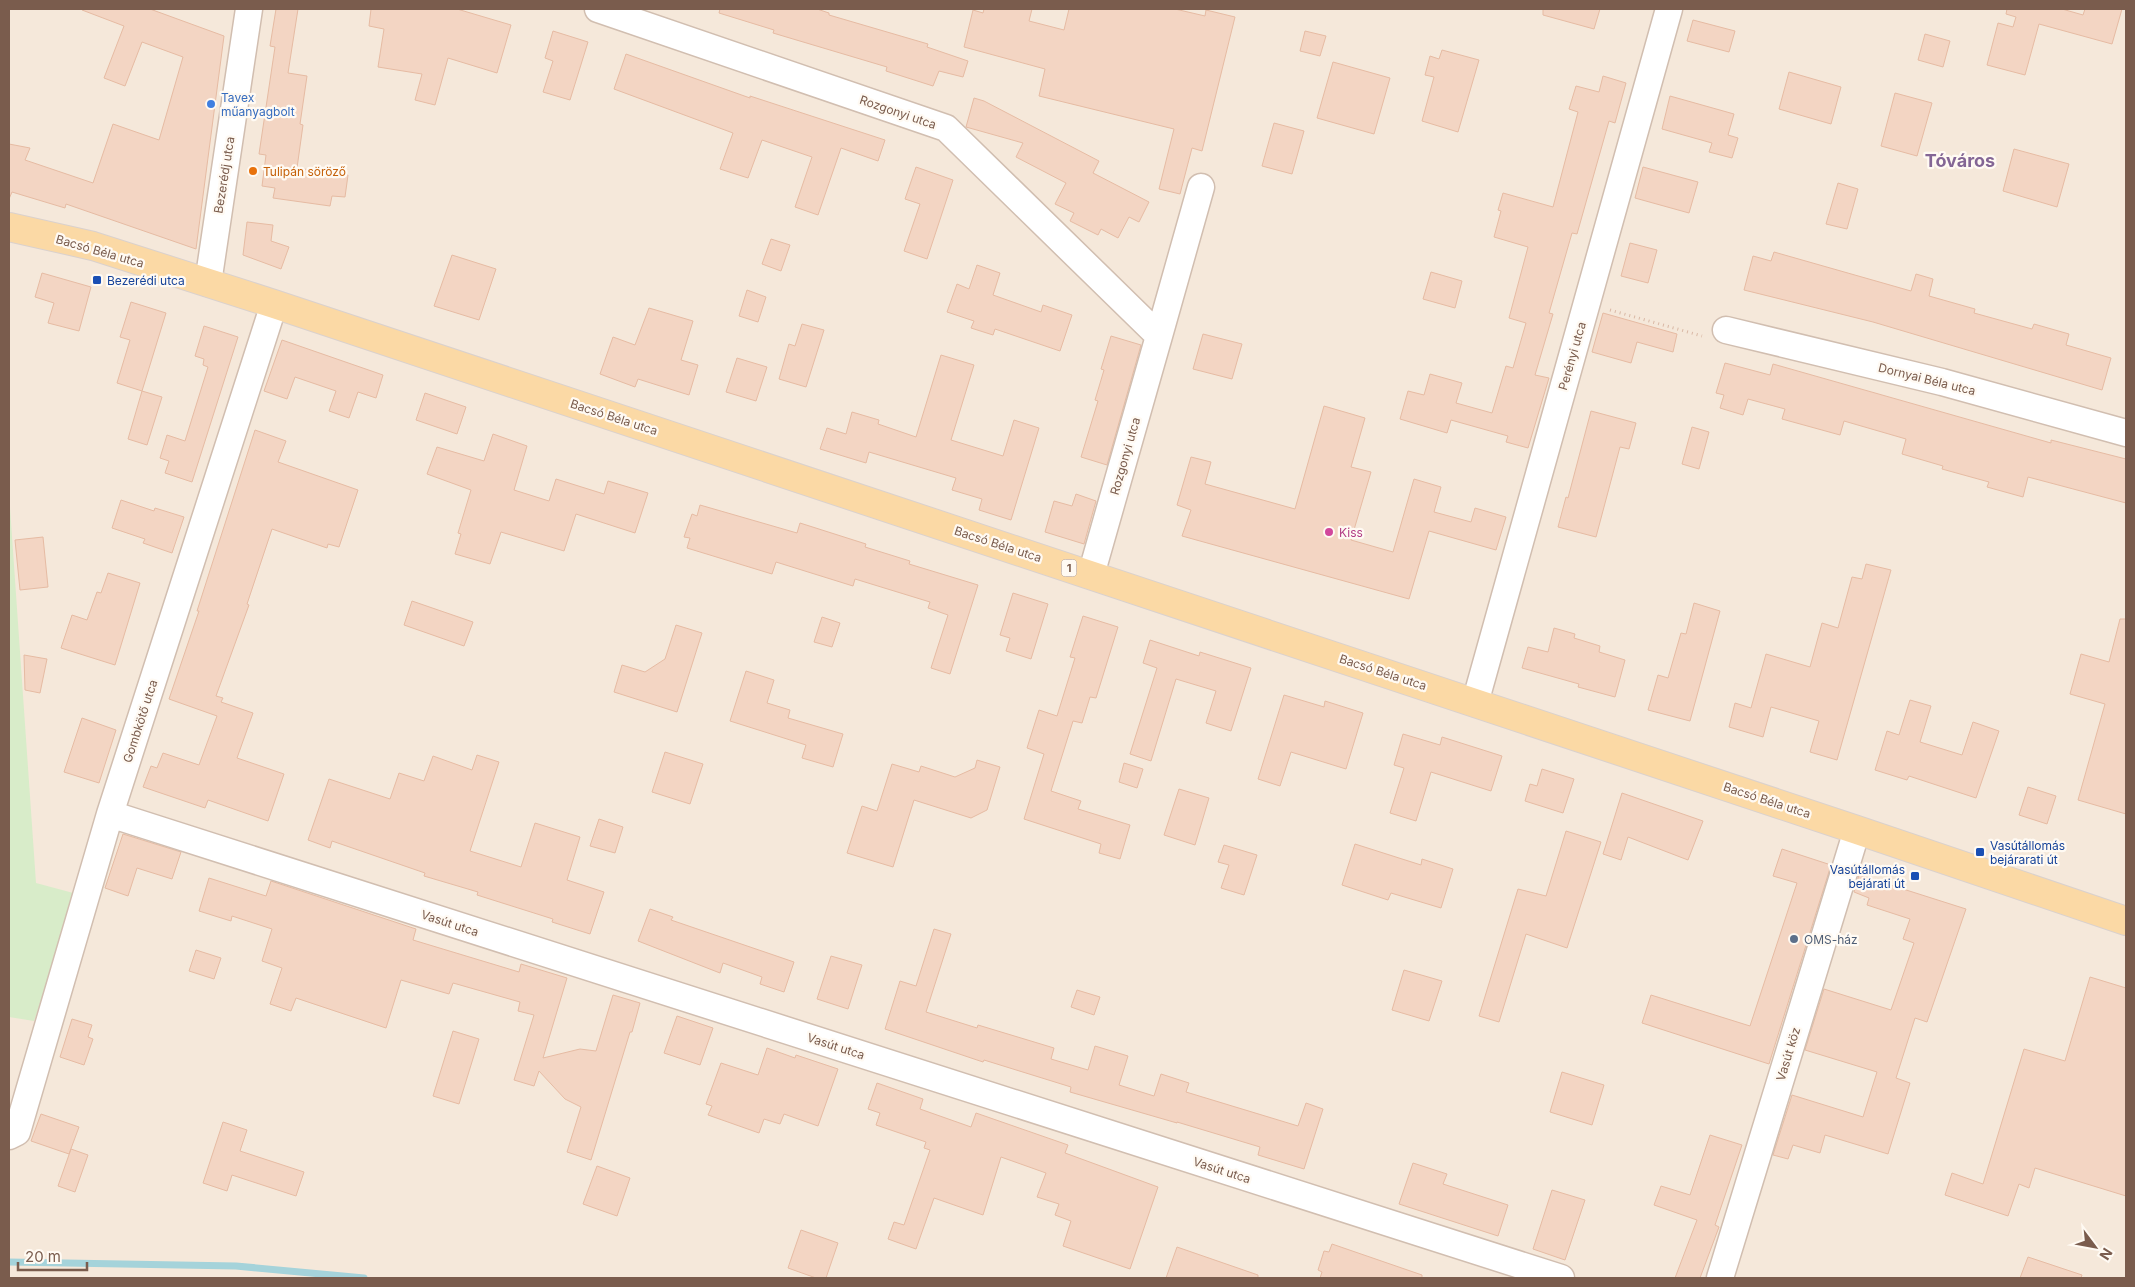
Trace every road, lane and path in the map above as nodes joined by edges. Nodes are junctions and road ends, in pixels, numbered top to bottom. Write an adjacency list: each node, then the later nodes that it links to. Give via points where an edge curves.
1 (598, 9): 10 (street, Rozgonyi utca, via 946,128)
2 (1669, 9): 8 (street, Perényi utca)
3 (244, 10): 6 (street, Bezerédj utca)
4 (1201, 187): 10 (street, Rozgonyi utca)
5 (9, 227): 6 (main road, Bacsó Béla utca / 1, via 93,246)
6 (208, 283): 7 (main road, Bacsó Béla utca / 1)
7 (274, 304): 12 (main road, Bacsó Béla utca / 1); 14 (street, Gombkötő utca)
8 (1587, 304): 9 (path, via 1720,341); 13 (street, Perényi utca)
9 (1726, 330): 11 (street, Dornyai Béla utca, via 1942,382)
10 (1158, 336): 12 (street, Rozgonyi utca)
11 (2126, 433)
12 (1091, 575): 13 (main road, Bacsó Béla utca / 1)
13 (1475, 703): 15 (main road, Bacsó Béla utca / 1)
14 (110, 814): 17 (street, Gombkötő utca, via 17,1132); 18 (street, Vasút utca)
15 (1857, 830): 16 (main road, Bacsó Béla utca / 1); 19 (street, Vasút köz)
16 (2125, 915)
17 (9, 1136)
18 (1561, 1278)
19 (1720, 1278)

